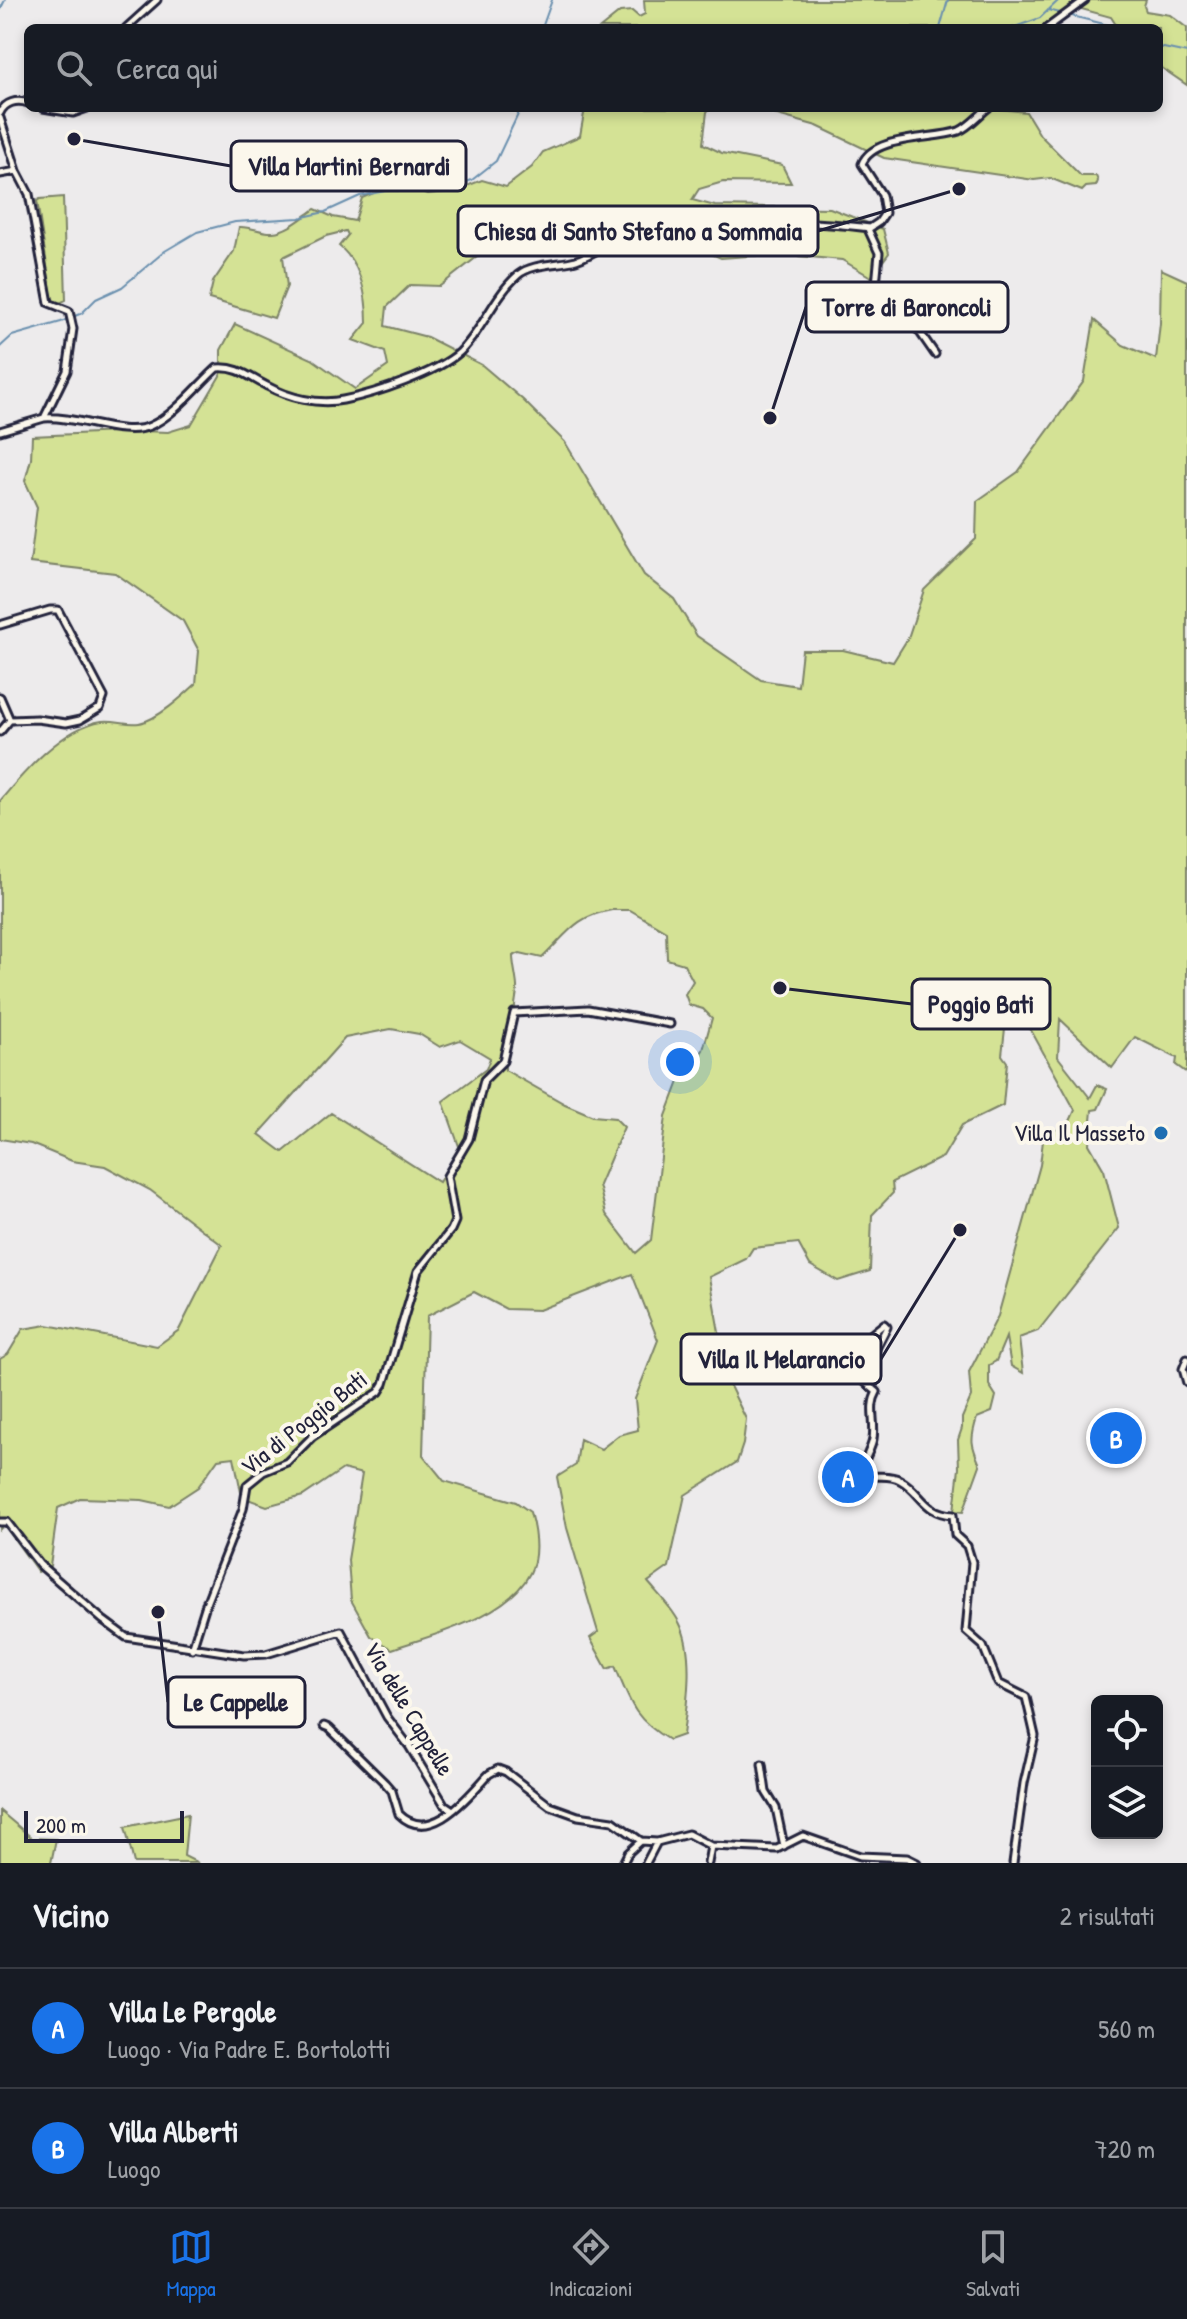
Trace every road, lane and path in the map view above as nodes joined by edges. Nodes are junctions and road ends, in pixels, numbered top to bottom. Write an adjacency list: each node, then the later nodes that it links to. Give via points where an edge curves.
1 (157, 0): 3 (street)
2 (1085, 0): 4 (street)
3 (130, 24)
4 (1052, 24)
5 (24, 103): 7 (street, via 3,106)
6 (983, 112): 10 (street, via 960,130 907,140 865,156 862,164 882,195 885,213)
7 (0, 116): 8 (street)
8 (17, 171): 9 (street); 12 (street, via 35,218 49,303 71,312 73,320 67,371)
9 (0, 174)
10 (868, 228): 11 (street, via 879,253 878,292); 12 (street, via 791,223 736,231 645,227 597,252 527,269 501,293 461,351 445,363 344,400 291,396 227,366 217,368 152,426 137,430)
11 (935, 354)
12 (44, 418): 13 (street)
13 (0, 431)
14 (0, 625): 16 (street, via 58,610 104,697 100,708 80,720)
15 (0, 697): 16 (street)
16 (10, 720): 17 (street)
17 (0, 732)
18 (670, 1024): 25 (street, Via di Poggio Bati, via 588,1009 514,1013 503,1061 484,1080 469,1139 447,1176 455,1221 418,1271 384,1384 287,1462 247,1485 236,1531)
19 (818, 1355): 23 (street, via 864,1340 887,1324 864,1372 866,1383 877,1392 872,1404 873,1441)
20 (1187, 1359): 21 (street)
21 (1187, 1383)
22 (838, 1467): 23 (street)
23 (863, 1471): 37 (street, via 898,1479 925,1505 954,1516 955,1535 969,1549 972,1562 966,1631 985,1649 998,1683 1026,1697 1035,1736)
24 (0, 1522): 25 (street, Via delle Cappelle, via 7,1522 42,1567 126,1637)
25 (192, 1649): 28 (street, Via delle Cappelle, via 266,1654 340,1631 387,1717)
26 (324, 1726): 28 (street, Via delle Cappelle, via 392,1791 403,1818 433,1822)
27 (762, 1764): 32 (street)
28 (453, 1810): 29 (street, Via delle Cappelle, via 489,1774 502,1770 563,1813 613,1821)
29 (641, 1841): 30 (street, Via delle Cappelle); 33 (street)
30 (657, 1842): 31 (street, Via delle Cappelle, via 688,1834); 34 (street)
31 (711, 1846): 32 (street, Via delle Cappelle); 35 (street)
32 (784, 1846): 36 (street, Via delle Cappelle, via 803,1836 860,1856)
33 (623, 1863)
34 (646, 1863)
35 (708, 1863)
36 (917, 1863)
37 (1013, 1863)

